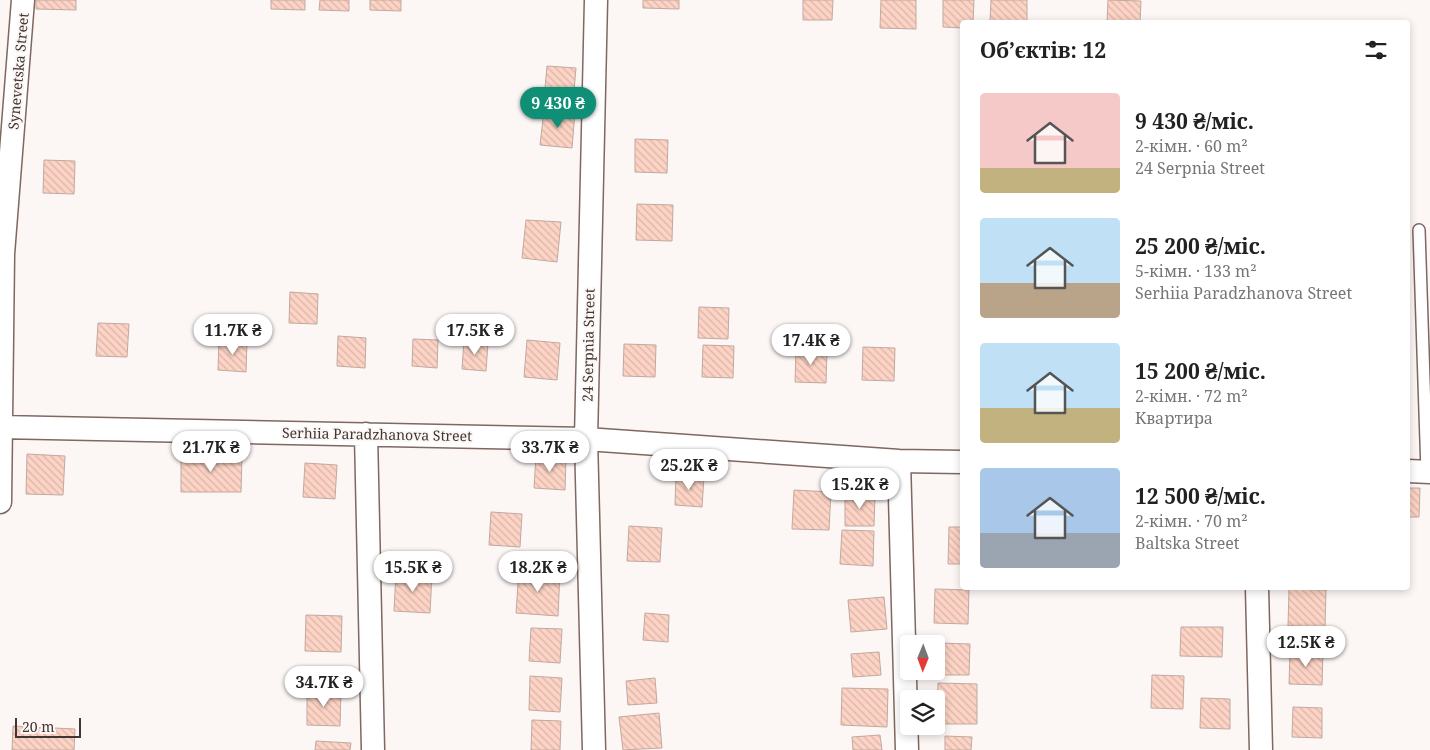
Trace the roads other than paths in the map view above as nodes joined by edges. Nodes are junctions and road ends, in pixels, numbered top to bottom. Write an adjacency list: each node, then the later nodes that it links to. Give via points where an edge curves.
1 (23, 0): 4 (street, Synevetska Street, via 3,254)
2 (596, 0): 6 (street, 24 Serpnia Street)
3 (1419, 230): 9 (lane)
4 (1, 427): 5 (street, Serhiia Paradzhanova Street); 10 (street, Synevetska Street)
5 (366, 434): 6 (street, Serhiia Paradzhanova Street); 12 (street)
6 (586, 439): 7 (street, Serhiia Paradzhanova Street); 13 (street, 24 Serpnia Street)
7 (899, 461): 8 (street, Serhiia Paradzhanova Street); 14 (street)
8 (960, 462)
9 (1421, 472)
10 (0, 502)
11 (1257, 590): 15 (street)
12 (373, 750)
13 (594, 750)
14 (907, 750)
15 (1261, 750)

